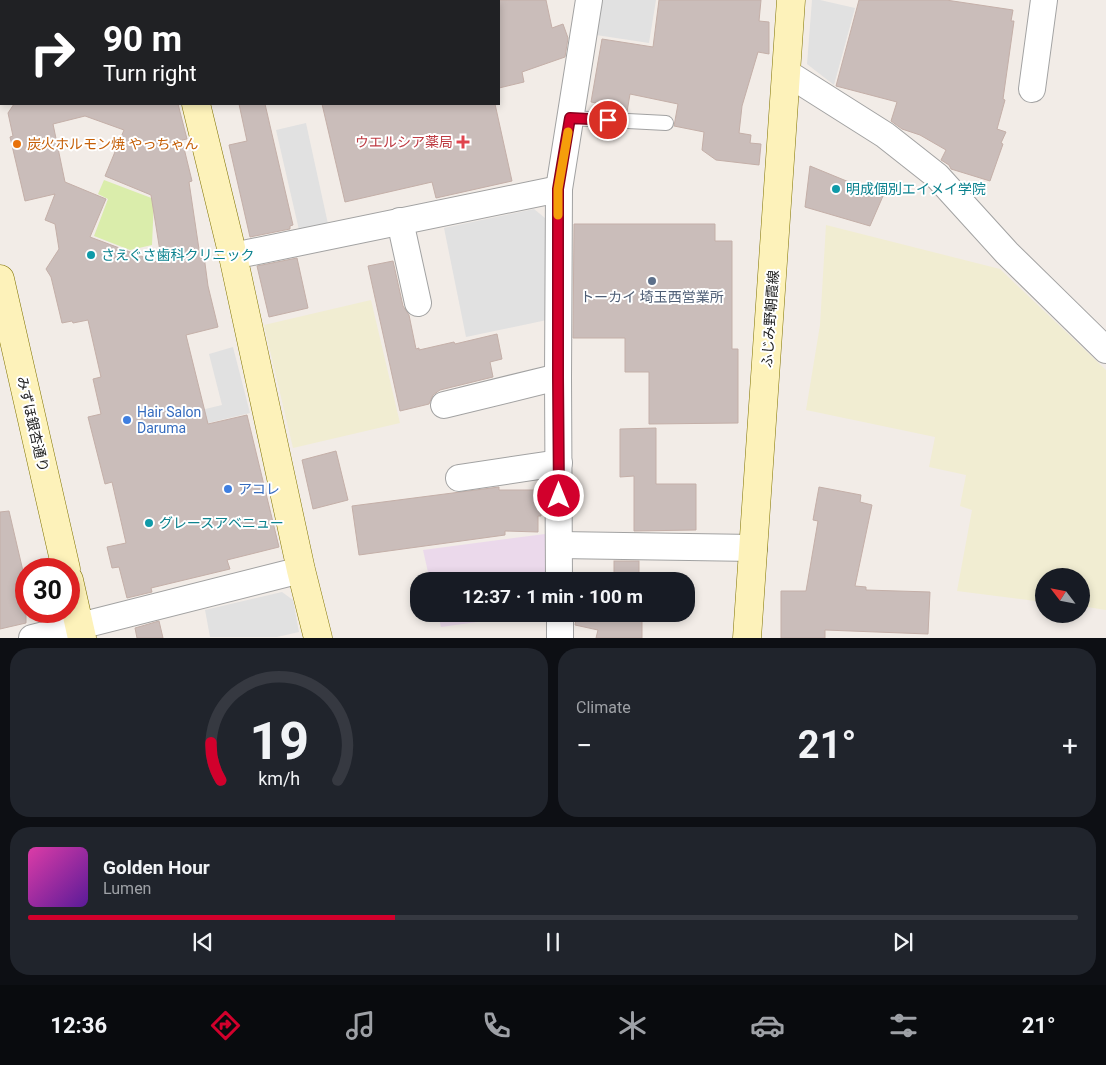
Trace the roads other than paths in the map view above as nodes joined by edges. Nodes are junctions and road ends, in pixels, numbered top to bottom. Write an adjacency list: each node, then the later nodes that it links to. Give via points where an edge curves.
1 (588, 0): 7 (street)
2 (791, 0): 4 (street, ふじみ野朝霞線)
3 (1044, 0): 5 (street)
4 (787, 73): 14 (street, via 885,135 937,176 1007,253); 20 (street, ふじみ野朝霞線)
5 (1032, 89)
6 (196, 105): 11 (street)
7 (570, 118): 8 (lane); 9 (street)
8 (666, 123)
9 (558, 189): 10 (street); 15 (street)
10 (400, 221): 11 (street); 13 (street)
11 (233, 256): 22 (street)
12 (0, 278): 21 (street, みずほ銀杏通り)
13 (418, 303)
14 (1106, 350)
15 (558, 377): 16 (street); 17 (street)
16 (444, 405)
17 (559, 463): 18 (street); 19 (street)
18 (458, 478)
19 (559, 545): 20 (street); 23 (street)
20 (754, 548): 29 (street, ふじみ野朝霞線)
21 (64, 558)
22 (301, 570): 25 (street); 27 (street)
23 (560, 572)
24 (560, 622): 28 (street)
25 (81, 632): 26 (street)
26 (32, 638)
27 (318, 638)
28 (560, 638)
29 (747, 638)

